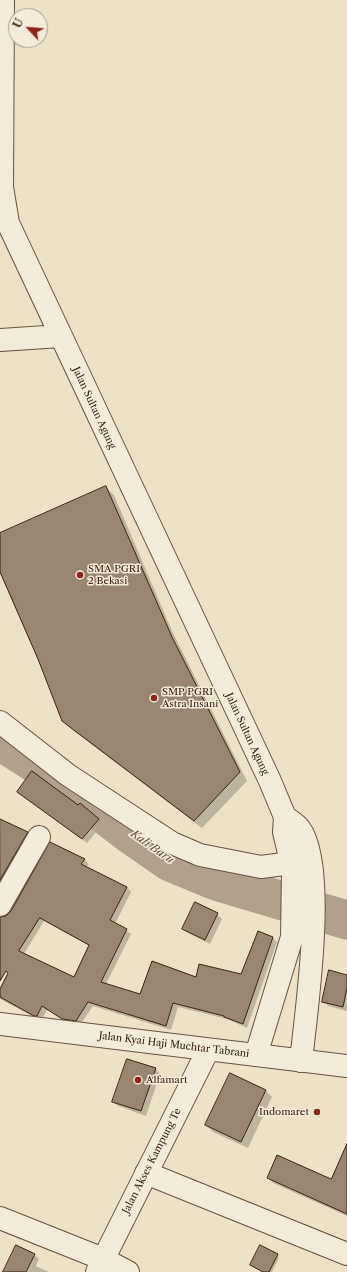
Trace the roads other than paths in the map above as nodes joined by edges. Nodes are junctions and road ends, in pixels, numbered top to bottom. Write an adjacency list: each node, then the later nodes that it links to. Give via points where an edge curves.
1 (3, 0): 2 (street, Jalan Sultan Agung)
2 (1, 82): 3 (street, Jalan Sultan Agung)
3 (2, 210): 4 (street, Jalan Sultan Agung)
4 (61, 336): 5 (street); 8 (street, Jalan Sultan Agung, via 276,795 284,817 284,832)
5 (0, 340)
6 (0, 722): 8 (street, via 68,775 172,843 200,855 261,867)
7 (39, 837): 9 (street)
8 (299, 867): 12 (street, via 292,937); 13 (street, via 314,937)
9 (0, 905)
10 (0, 1024): 11 (street, Jalan Kyai Haji Muchtar Tabrani)
11 (208, 1050): 12 (street, Jalan Kyai Haji Muchtar Tabrani); 15 (street, Jalan Akses Kampung Te)
12 (256, 1054): 13 (street, Jalan Kyai Haji Muchtar Tabrani)
13 (301, 1061): 14 (street, Jalan Kyai Haji Muchtar Tabrani)
14 (347, 1066)
15 (146, 1173): 17 (street); 18 (street, Jalan Akses Kampung Te)
16 (0, 1218): 18 (street)
17 (347, 1254)
18 (100, 1265): 19 (street)
19 (128, 1272)

